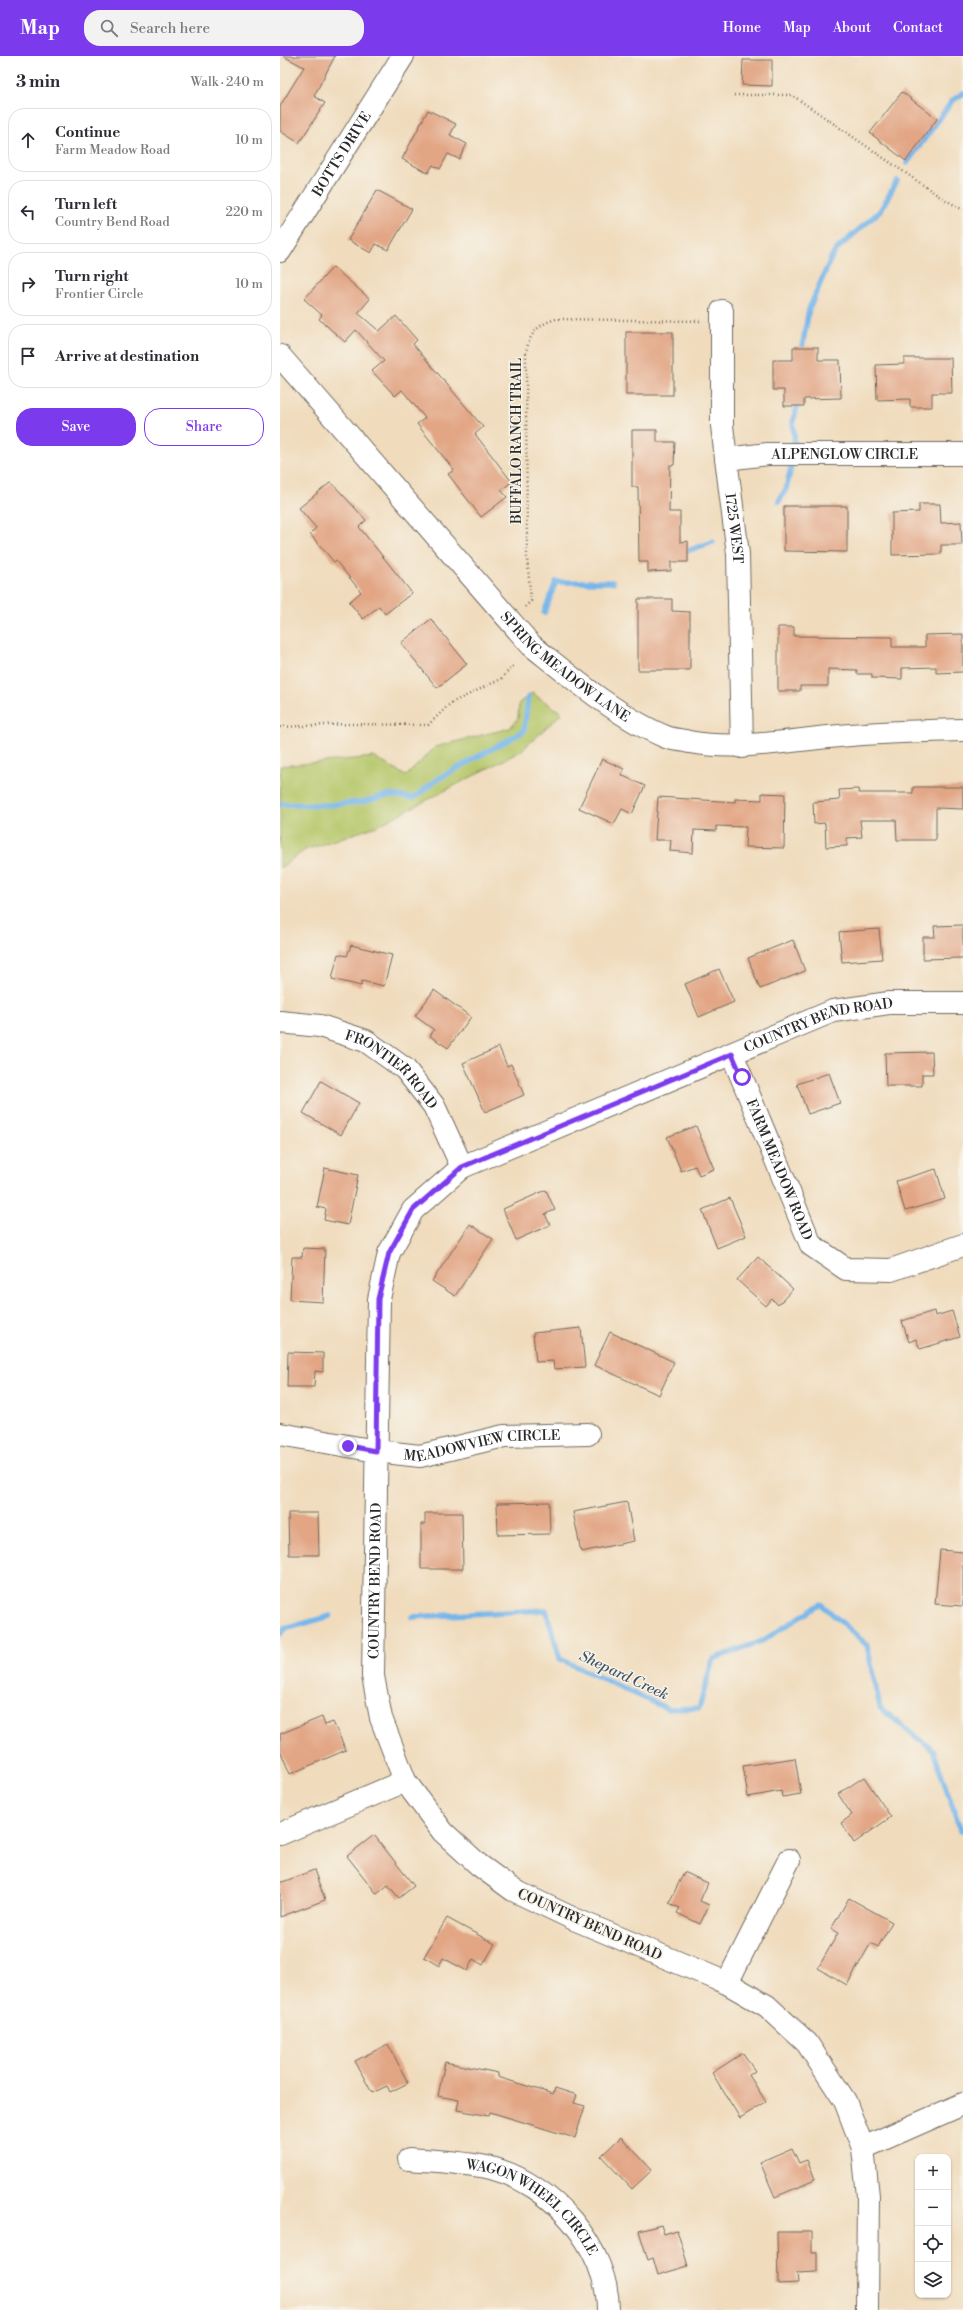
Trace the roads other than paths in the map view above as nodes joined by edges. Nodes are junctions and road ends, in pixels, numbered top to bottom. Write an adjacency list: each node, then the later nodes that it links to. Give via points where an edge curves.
1 (403, 56): 2 (street, BOTTS DRIVE)
2 (280, 251)
3 (716, 316): 6 (street, 1725 WEST)
4 (280, 356): 8 (street, SPRING MEADOW LANE, via 531,645 576,681 631,718 666,737)
5 (963, 454): 6 (street, ALPENGLOW CIRCLE, via 768,454)
6 (726, 459): 8 (street, 1725 WEST, via 738,554)
7 (963, 730): 8 (street, SPRING MEADOW LANE, via 846,736)
8 (742, 747)
9 (963, 1003): 11 (street, COUNTRY BEND ROAD, via 889,1003 833,1012)
10 (280, 1022): 12 (street, FRONTIER ROAD, via 320,1026 366,1041 405,1069 434,1106)
11 (732, 1054): 12 (street, COUNTRY BEND ROAD); 13 (street, FARM MEADOW ROAD, via 811,1245 846,1269 891,1270)
12 (462, 1167): 16 (street, COUNTRY BEND ROAD, via 413,1210 389,1253 378,1299)
13 (963, 1245)
14 (280, 1434): 16 (street, MEADOWVIEW CIRCLE)
15 (588, 1434): 16 (street, MEADOWVIEW CIRCLE, via 504,1436 420,1456)
16 (376, 1451): 17 (street, COUNTRY BEND ROAD, via 373,1676 381,1718)
17 (405, 1781): 18 (street); 20 (street, COUNTRY BEND ROAD, via 443,1832 479,1865 513,1890 574,1919)
18 (280, 1834)
19 (789, 1860): 20 (street)
20 (727, 1983): 22 (street, COUNTRY BEND ROAD, via 768,2006 807,2043 845,2101)
21 (963, 2104): 22 (street)
22 (863, 2148): 25 (street, COUNTRY BEND ROAD, via 868,2196)
23 (409, 2159): 24 (street, WAGON WHEEL CIRCLE, via 459,2163 492,2169 526,2183 555,2204 579,2229 596,2259 608,2294)
24 (608, 2310)
25 (867, 2310)

